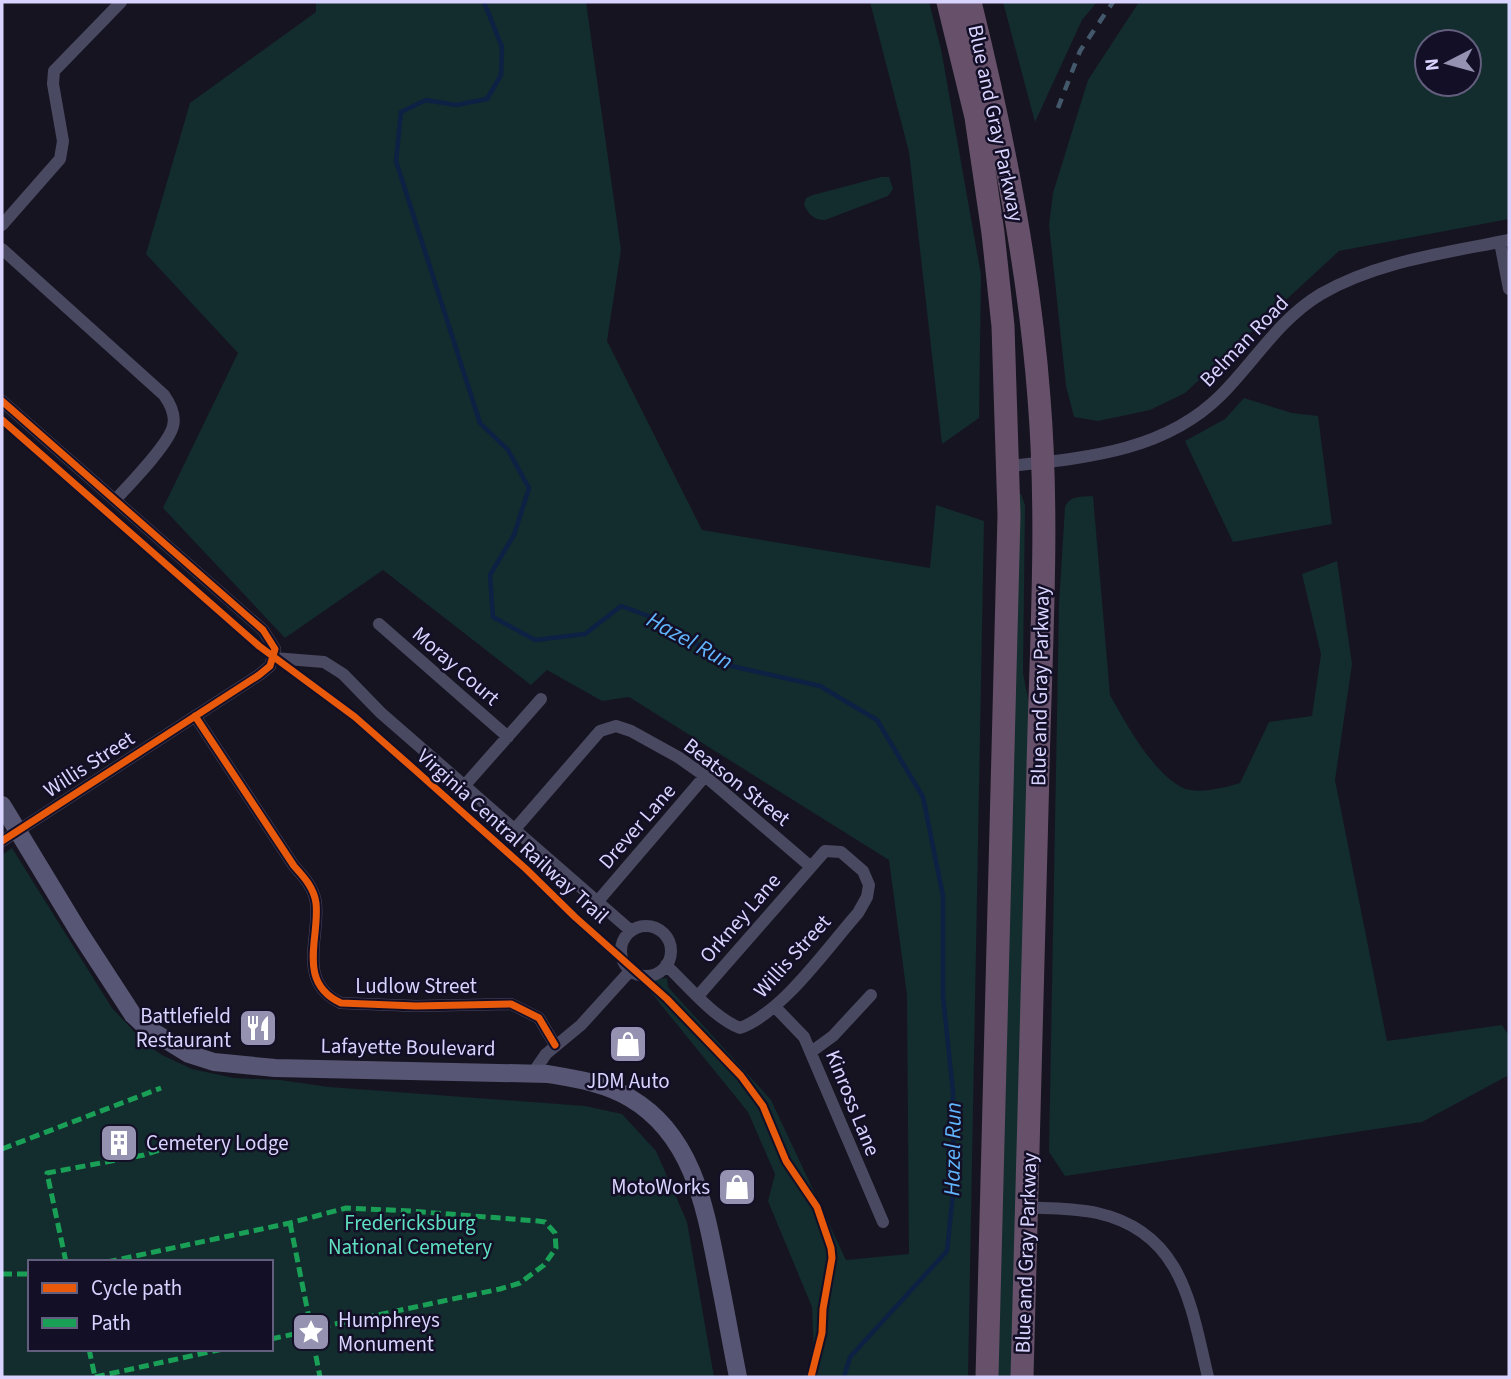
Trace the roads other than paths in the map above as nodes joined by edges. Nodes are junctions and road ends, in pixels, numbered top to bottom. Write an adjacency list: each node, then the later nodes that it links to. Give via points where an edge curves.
1 (121, 2): 4 (street, via 54,71 63,141 60,159)
2 (948, 2): 10 (highway, Blue and Gray Parkway, via 976,117 993,233 1003,326)
3 (970, 2): 9 (highway, Blue and Gray Parkway, via 1026,278)
4 (2, 225)
5 (1505, 241): 7 (street); 9 (street, Belman Road, via 1379,268 1345,281 1295,313 1219,397 1168,433 1126,448)
6 (2, 249): 11 (street, via 171,405 174,418 169,437)
7 (1509, 289)
8 (2, 401): 11 (street)
9 (1042, 462): 10 (street, Belman Road); 34 (highway, Blue and Gray Parkway)
10 (1009, 466): 37 (highway, Blue and Gray Parkway)
11 (115, 500): 13 (street, via 263,630 275,649)
12 (379, 624): 16 (street, Moray Court)
13 (274, 658): 15 (street, Willis Street, via 259,675); 18 (street, via 324,663 343,674)
14 (541, 699): 16 (street)
15 (195, 716): 21 (street, Willis Street); 31 (street, Ludlow Street, via 313,891 313,963 318,982 331,998 341,1003 415,1006 512,1004 539,1018)
16 (508, 737): 18 (street)
17 (705, 776): 20 (street, Beatson Street, via 617,726 600,731); 23 (street, Beatson Street); 24 (street, Drever Lane)
18 (465, 786): 20 (street)
19 (2, 805): 21 (main road, Lafayette Boulevard)
20 (515, 829): 24 (street)
21 (18, 831): 22 (street, Willis Street); 33 (main road, Lafayette Boulevard, via 133,1014 189,1054 214,1062 275,1068)
22 (2, 841)
23 (811, 866): 29 (street, Orkney Lane); 30 (street, Willis Street, via 825,851 841,852 863,871 869,885 867,897)
24 (598, 901): 25 (street)
25 (630, 930): 26 (street, via 647,925 663,932 671,946); 27 (street, via 621,945 621,957)
26 (666, 965): 27 (street, via 650,976); 29 (street, Willis Street)
27 (630, 971): 31 (street)
28 (871, 995): 32 (street, via 833,1036)
29 (698, 996): 30 (street, Willis Street, via 740,1028)
30 (776, 1007): 32 (street, Kinross Lane, via 804,1037)
31 (555, 1045): 33 (street)
32 (811, 1052): 35 (street, Kinross Lane)
33 (533, 1073): 36 (main road, Lafayette Boulevard, via 586,1080 629,1097 663,1124 680,1148 700,1193)
34 (1027, 1208): 38 (highway, Blue and Gray Parkway); 39 (street, via 1098,1213 1134,1227 1166,1254 1185,1286)
35 (883, 1222)
36 (738, 1377)
37 (987, 1377)
38 (1022, 1377)
39 (1208, 1377)

